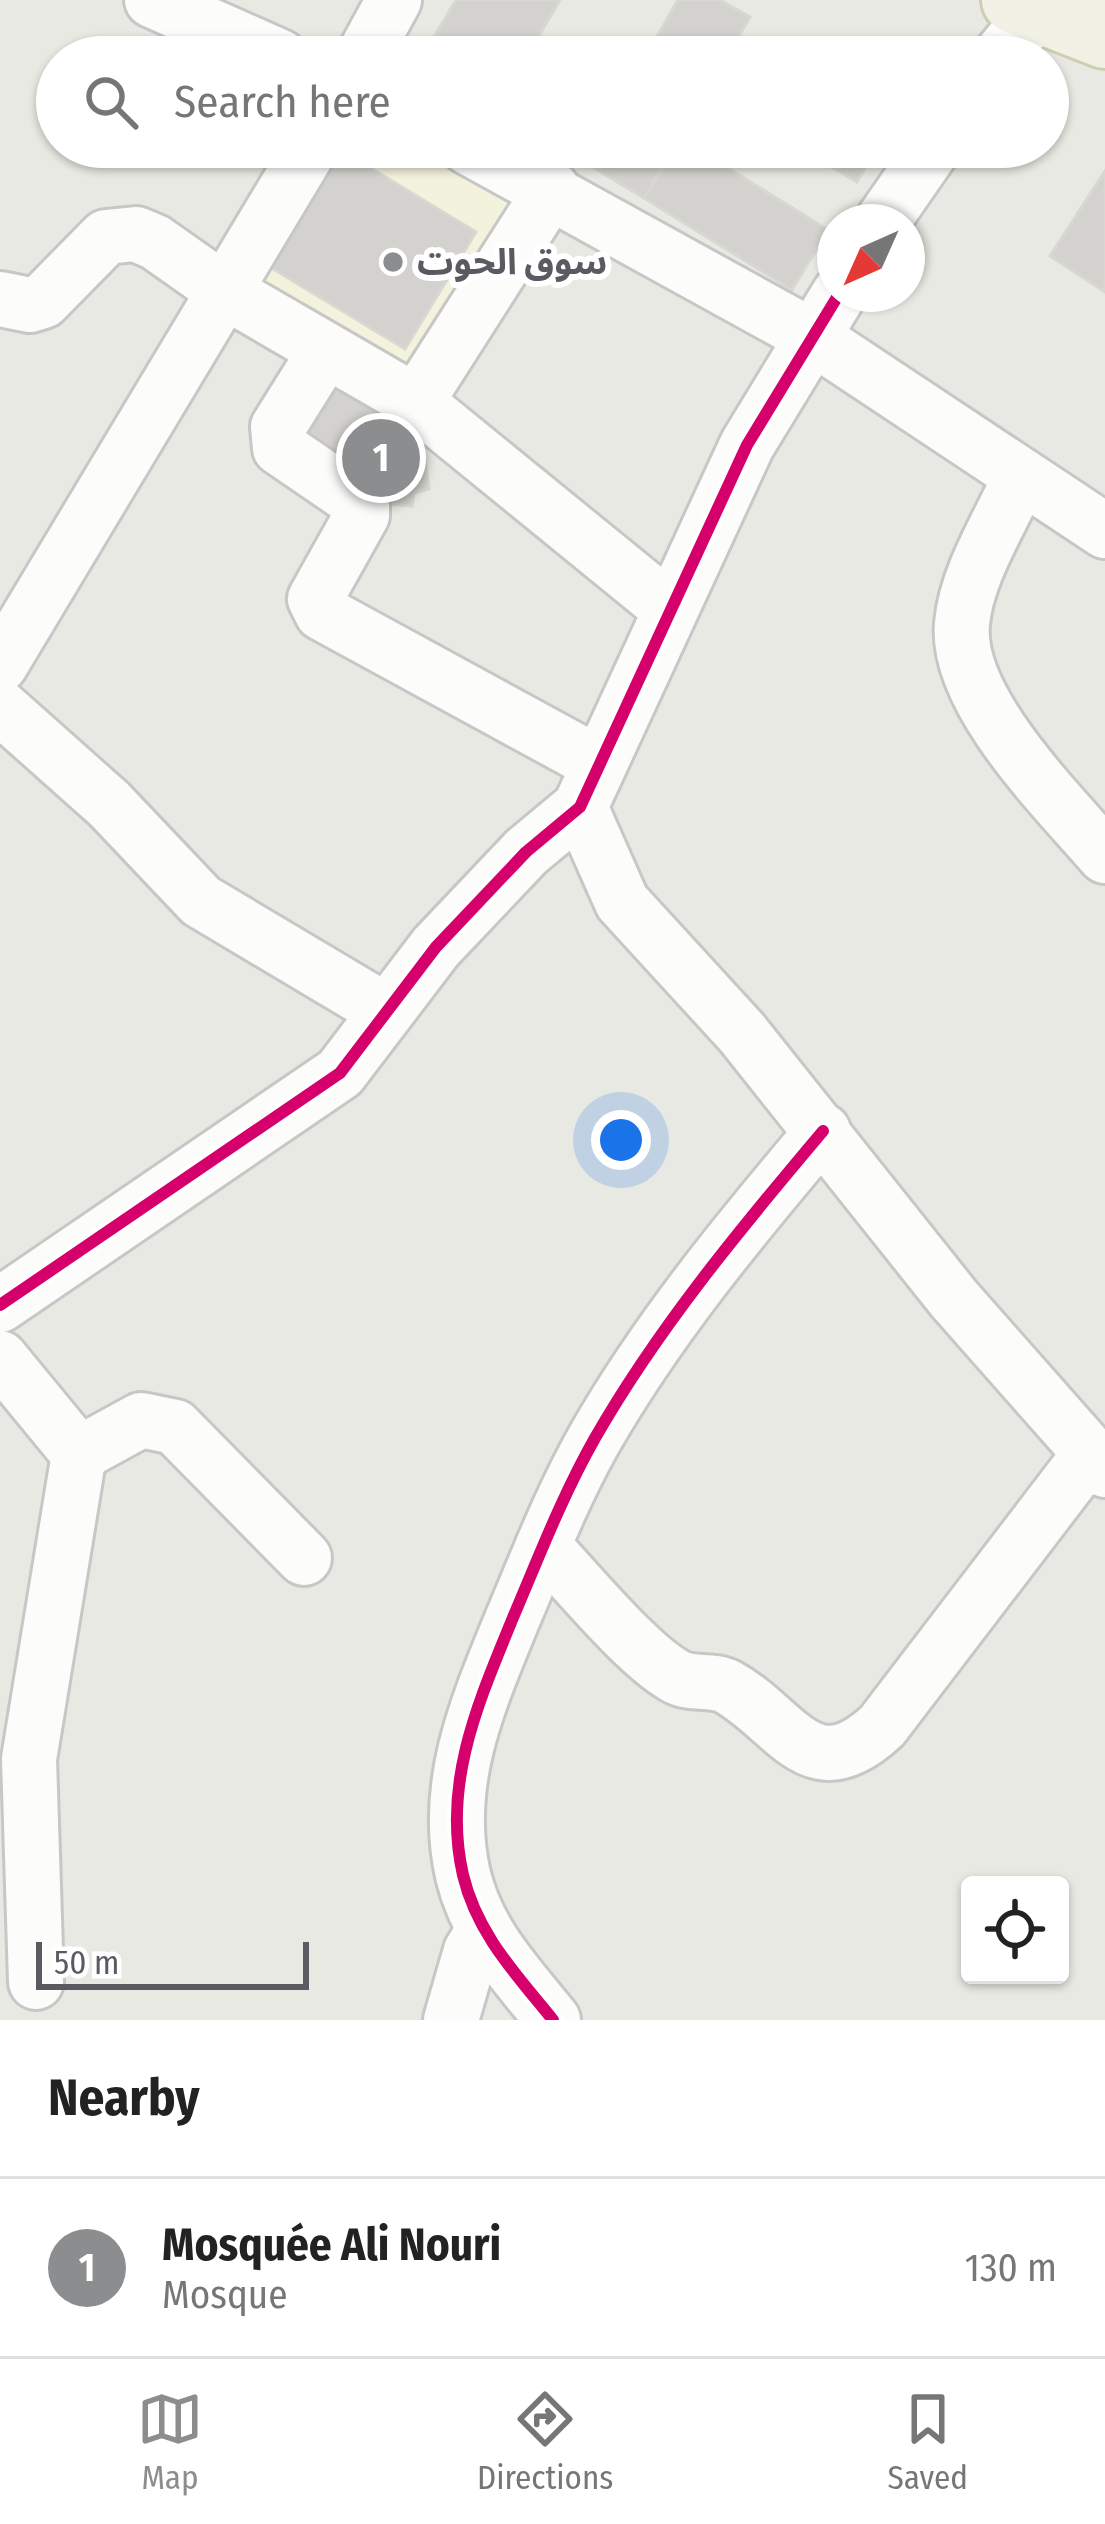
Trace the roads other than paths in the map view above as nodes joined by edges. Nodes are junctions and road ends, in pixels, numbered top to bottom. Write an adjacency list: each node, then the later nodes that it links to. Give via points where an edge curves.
1 (152, 0): 5 (street)
2 (394, 0): 6 (street)
3 (1018, 22): 4 (main road)
4 (1105, 35)
5 (233, 36)
6 (374, 36)
7 (299, 168): 12 (street)
8 (510, 168): 10 (street)
9 (919, 168): 11 (street)
10 (552, 189): 14 (street); 16 (street)
11 (894, 204)
12 (226, 292): 13 (street, via 155,242 120,232 93,248 43,301); 15 (street); 20 (street)
13 (0, 299)
14 (825, 315): 17 (street); 19 (street, via 747,445)
15 (325, 352): 16 (street); 22 (street, via 277,439 362,504 315,599 322,613)
16 (416, 403): 19 (street)
17 (1020, 478): 18 (street); 23 (street, via 968,593 966,660 1003,731)
18 (1098, 511)
19 (670, 609): 22 (street)
20 (0, 665)
21 (0, 707): 24 (street, via 201,901)
22 (589, 785): 24 (street); 25 (street, via 622,902)
23 (1105, 856)
24 (383, 1010): 26 (street, via 358,1055 322,1088)
25 (823, 1131): 29 (street); 30 (street, via 624,1390)
26 (0, 1305)
27 (0, 1358): 28 (street)
28 (79, 1454): 31 (street, via 141,1420 175,1427); 33 (street, via 29,1759)
29 (1097, 1462): 30 (street, via 882,1726 835,1754 798,1743 725,1685 671,1674)
30 (543, 1546): 32 (street, via 480,1696 460,1770 462,1871)
31 (304, 1558)
32 (483, 1932): 34 (street); 35 (street)
33 (36, 1982)
34 (451, 2020)
35 (553, 2020)

